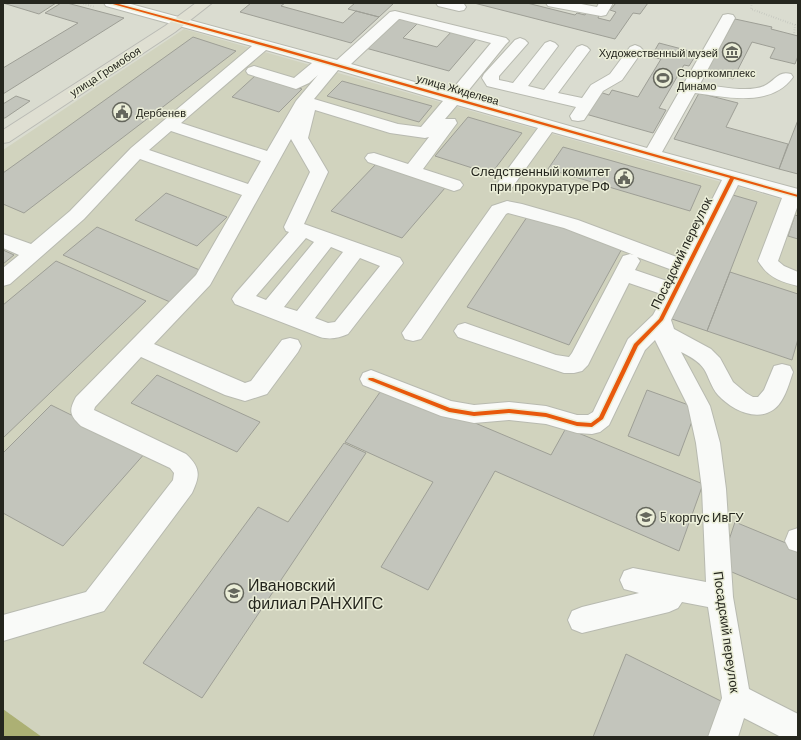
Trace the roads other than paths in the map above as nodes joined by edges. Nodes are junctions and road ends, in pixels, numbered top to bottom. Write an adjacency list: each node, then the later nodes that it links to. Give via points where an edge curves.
1 (111, 3): 8 (street, улица Жиделева)
2 (206, 3): 8 (main road, улица Громобоя)
3 (442, 3): 6 (street)
4 (553, 3): 5 (street, via 601,12)
5 (606, 3)
6 (459, 7)
7 (728, 18): 17 (street)
8 (181, 21): 10 (street, улица Жиделева); 26 (main road, улица Громобоя)
9 (520, 43): 18 (street, via 490,78 493,83)
10 (264, 44): 14 (street, улица Жиделева); 24 (street)
11 (550, 46): 18 (street)
12 (582, 50): 19 (street)
13 (635, 50): 22 (street, via 616,77 597,88)
14 (333, 64): 15 (street, via 296,84); 20 (street, улица Жиделева); 20 (street, via 395,15 411,12 501,41); 21 (street)
15 (254, 71)
16 (785, 77): 17 (street, via 770,90 760,93)
17 (690, 87): 28 (street)
18 (517, 88): 19 (street)
19 (549, 94): 22 (street)
20 (460, 100): 21 (street, via 425,133 396,130); 23 (street, улица Жиделева); 31 (street)
21 (304, 101): 30 (street); 37 (street, via 307,109 299,138 319,172 293,227)
22 (586, 104): 25 (street)
23 (542, 123): 25 (street, улица Жиделева); 33 (street)
24 (169, 125): 27 (street); 30 (street)
25 (568, 131): 28 (street, улица Жиделева)
26 (3, 138)
27 (137, 152): 35 (street); 41 (street, via 77,214)
28 (652, 155): 32 (street, улица Жиделева)
29 (374, 158): 31 (street)
30 (272, 159): 35 (street)
31 (412, 171): 34 (street)
32 (732, 178): 36 (street, улица Жиделева); 42 (street, Посадский переулок)
33 (498, 183)
34 (454, 185)
35 (253, 192): 52 (street, via 203,280)
36 (795, 195): 44 (street, via 768,261 771,268)
37 (302, 230): 38 (street); 46 (street, via 242,299)
38 (327, 239): 40 (street); 46 (street)
39 (3, 240): 41 (street)
40 (356, 249): 47 (street); 47 (street, via 393,263 342,329 327,330)
41 (33, 253): 43 (street)
42 (686, 268): 45 (street, Посадский переулок); 50 (street, via 571,224 507,207 499,210)
43 (3, 279)
44 (798, 279)
45 (675, 291): 48 (street, Посадский переулок); 49 (street, via 627,267 580,359 574,364 553,362)
46 (270, 310): 47 (street)
47 (301, 321)
48 (662, 326): 53 (street, via 710,360 730,394 750,406 761,406 771,399); 54 (street, Посадский переулок, via 636,345 601,418 592,425 577,424 546,415 509,411 474,414 449,410); 57 (street, Посадский переулок, via 666,343 699,406 708,443 714,489)
49 (465, 331)
50 (413, 333)
51 (290, 346): 52 (street, via 259,388 245,392)
52 (139, 347): 59 (street, via 84,403 82,413 178,461 186,468 187,477 183,486 94,602)
53 (782, 372)
54 (371, 380)
55 (634, 580): 56 (street)
56 (676, 588): 57 (street); 58 (street, via 669,599)
57 (720, 597): 60 (street, Посадский переулок)
58 (582, 620)
59 (3, 628)
60 (736, 698): 61 (street); 62 (street, Посадский переулок)
61 (798, 730)
62 (723, 737)

